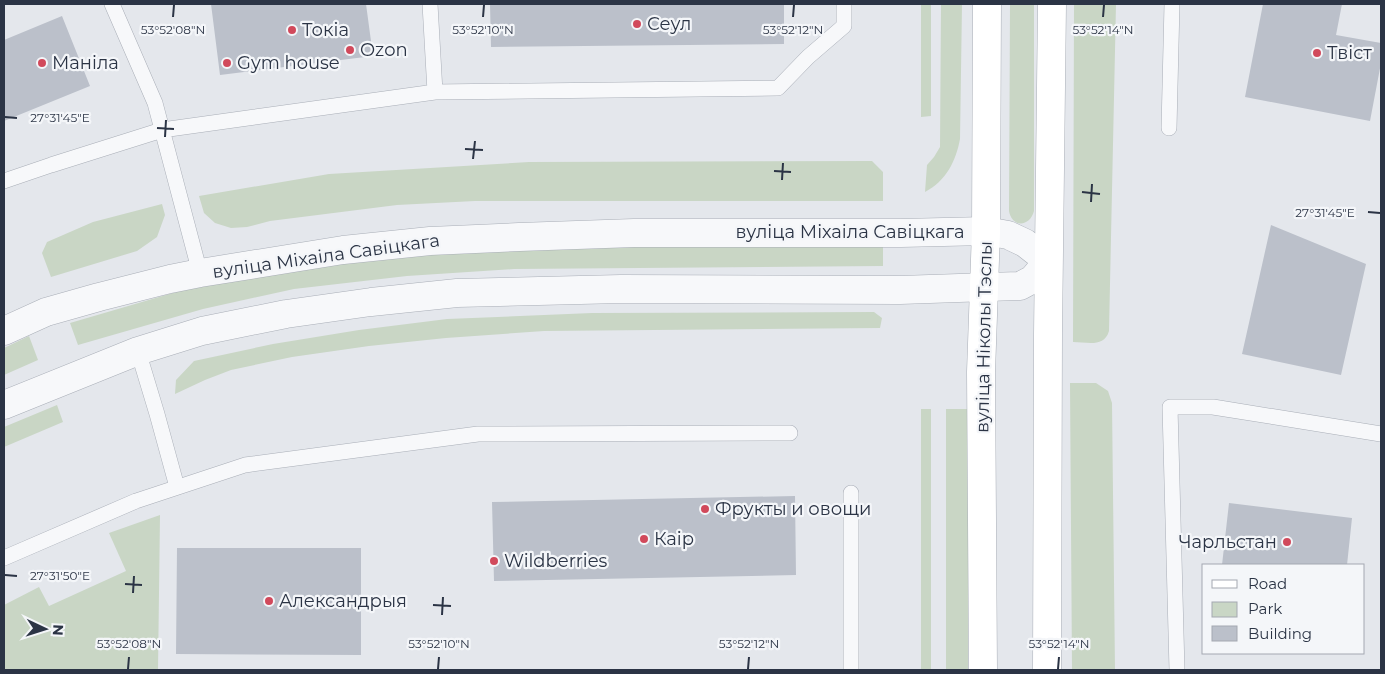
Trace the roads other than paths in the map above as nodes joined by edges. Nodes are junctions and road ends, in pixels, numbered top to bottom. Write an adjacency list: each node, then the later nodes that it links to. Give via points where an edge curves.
1 (112, 4): 9 (lane, via 155,103)
2 (430, 4): 7 (lane)
3 (844, 4): 7 (lane, via 844,26 778,88)
4 (987, 4): 11 (main road, вуліца Ніколы Тэслы)
5 (1052, 4): 12 (main road)
6 (1172, 4): 8 (lane)
7 (436, 92): 9 (lane)
8 (1169, 128)
9 (162, 130): 10 (lane); 13 (lane)
10 (4, 181)
11 (986, 231): 12 (street, вуліца Міхаіла Савіцкага, via 1026,243); 13 (street, вуліца Міхаіла Савіцкага, via 634,233 430,241 343,250); 14 (main road, вуліца Ніколы Тэслы)
12 (1048, 261): 14 (street, via 1033,279 1020,286); 25 (main road)
13 (200, 273): 15 (street, вуліца Міхаіла Савіцкага, via 46,312)
14 (984, 287): 16 (street, via 457,293 286,314 202,331); 24 (main road, вуліца Ніколы Тэслы, via 981,372)
15 (4, 331)
16 (138, 351): 17 (street); 20 (lane)
17 (4, 405)
18 (790, 433): 20 (lane, via 478,434 245,465)
19 (1381, 434): 26 (lane, via 1213,408 1170,408)
20 (177, 488): 22 (lane, via 136,501)
21 (851, 493): 23 (lane)
22 (4, 558)
23 (851, 670)
24 (984, 670)
25 (1047, 670)
26 (1177, 670)

